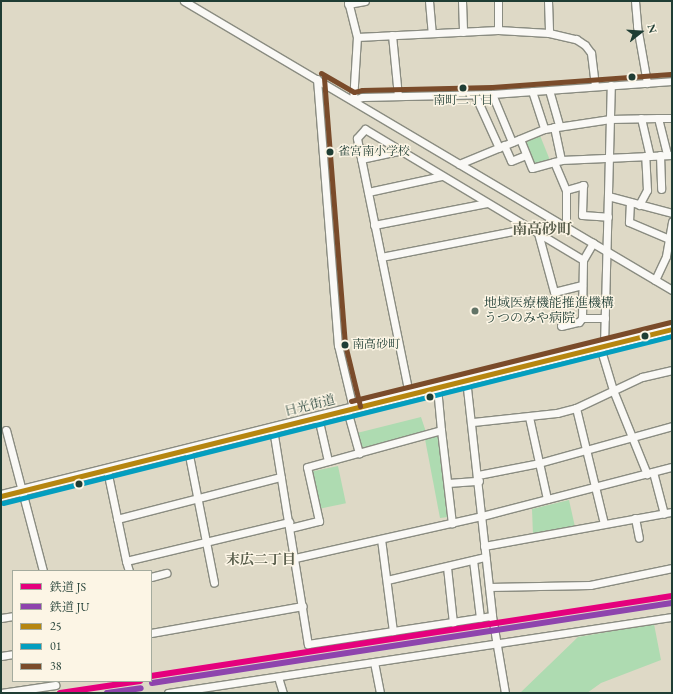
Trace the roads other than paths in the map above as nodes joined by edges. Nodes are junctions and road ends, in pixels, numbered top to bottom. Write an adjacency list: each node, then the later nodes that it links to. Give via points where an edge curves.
1 (184, 1): 10 (street)
2 (195, 1): 10 (street)
3 (365, 1): 9 (street)
4 (429, 1): 13 (street)
5 (462, 1): 12 (street)
6 (498, 1): 11 (street)
7 (548, 1): 14 (street)
8 (635, 1): 19 (street, via 636,26)
9 (348, 2): 16 (street)
10 (197, 9): 17 (street)
11 (498, 30): 12 (street); 14 (street)
12 (463, 32): 13 (street)
13 (432, 33): 15 (street)
14 (549, 33): 21 (street, via 576,39 585,45 591,53)
15 (392, 35): 16 (street); 26 (street)
16 (357, 37): 27 (street)
17 (317, 79): 27 (street); 81 (street, via 338,346)
18 (672, 81): 19 (street)
19 (647, 83): 20 (street)
20 (611, 85): 21 (street); 31 (street)
21 (595, 86): 22 (street)
22 (549, 90): 23 (street); 32 (street)
23 (532, 91): 24 (street); 33 (street)
24 (492, 94): 25 (street); 35 (street)
25 (475, 95): 26 (street); 36 (street)
26 (398, 96): 27 (street)
27 (353, 100): 45 (street)
28 (641, 118): 29 (street); 31 (street); 41 (street)
29 (658, 118): 30 (street); 40 (street)
30 (672, 118)
31 (610, 119): 32 (street); 43 (street)
32 (557, 127): 33 (street); 44 (street)
33 (544, 129): 34 (street)
34 (520, 139): 35 (street); 38 (street)
35 (512, 142): 36 (street)
36 (501, 146): 38 (street, via 511,161); 45 (street)
37 (399, 151): 42 (street); 42 (street, via 365,129 357,138); 46 (street)
38 (526, 155): 44 (street, via 532,168)
39 (660, 155): 40 (street); 41 (street); 47 (street)
40 (670, 155)
41 (648, 156): 43 (street); 53 (street, via 647,190)
42 (361, 158): 49 (street)
43 (609, 159): 44 (street); 50 (street)
44 (558, 161): 48 (street)
45 (459, 164): 59 (street)
46 (442, 176): 49 (street); 52 (street)
47 (661, 189)
48 (566, 190): 55 (street, via 583,185 582,215); 59 (street)
49 (368, 192): 57 (street)
50 (608, 196): 51 (street); 55 (street)
51 (630, 202): 53 (street); 61 (street, via 629,222)
52 (487, 203): 57 (street); 58 (street)
53 (639, 205): 54 (street)
54 (672, 213)
55 (608, 217): 64 (street)
56 (672, 222): 61 (street)
57 (374, 225): 65 (street)
58 (529, 228): 60 (street); 65 (street)
59 (566, 228): 62 (street)
60 (538, 233): 66 (street); 68 (street, via 554,292)
61 (669, 239): 63 (street)
62 (593, 243): 64 (street); 66 (street)
63 (670, 250): 67 (street)
64 (607, 252): 67 (street); 71 (street)
65 (381, 257): 79 (street)
66 (583, 260): 68 (street)
67 (655, 280): 69 (street)
68 (582, 285): 70 (street)
69 (672, 290)
70 (582, 318): 71 (street); 72 (street, via 579,322)
71 (605, 318): 74 (street)
72 (561, 326)
73 (672, 328): 74 (highway, 日光街道)
74 (602, 346): 76 (highway, 日光街道); 78 (street)
75 (672, 370): 78 (street, via 642,377)
76 (466, 379): 77 (highway, 日光街道); 84 (street)
77 (437, 387): 79 (highway, 日光街道); 88 (street)
78 (612, 390): 80 (street); 89 (street)
79 (409, 394): 81 (highway, 日光街道)
80 (576, 408): 82 (street); 91 (street)
81 (350, 409): 83 (highway, 日光街道); 92 (street)
82 (529, 417): 84 (street); 94 (street)
83 (318, 418): 86 (highway, 日光街道); 93 (street)
84 (472, 422): 99 (street)
85 (672, 426): 89 (street)
86 (273, 429): 90 (highway, 日光街道); 98 (street)
87 (6, 430): 102 (street)
88 (441, 430): 92 (street); 100 (street)
89 (632, 438): 91 (street); 97 (street)
90 (188, 450): 96 (highway, 日光街道); 104 (street)
91 (587, 450): 94 (street); 101 (street)
92 (359, 453): 93 (street)
93 (328, 461): 112 (street, via 307,467 319,521)
94 (538, 463): 99 (street); 105 (street)
95 (672, 468): 97 (street)
96 (107, 470): 102 (highway, 日光街道); 109 (street)
97 (650, 473): 101 (street); 106 (street)
98 (281, 477): 104 (street); 112 (street)
99 (478, 478): 100 (street); 107 (street)
100 (448, 483): 110 (street)
101 (594, 487): 105 (street); 111 (street)
102 (22, 491): 103 (highway, 日光街道); 123 (street)
103 (1, 496)
104 (198, 498): 109 (street); 115 (street)
105 (547, 499): 107 (street)
106 (668, 513): 108 (street)
107 (482, 516): 110 (street); 116 (street)
108 (635, 518): 111 (street); 113 (street)
109 (117, 519): 120 (street)
110 (452, 522): 114 (street)
111 (604, 524): 116 (street)
112 (290, 525): 115 (street); 118 (street)
113 (638, 538)
114 (381, 539): 118 (street); 127 (street)
115 (206, 542): 120 (street); 128 (street)
116 (484, 546): 117 (street)
117 (486, 557): 119 (street); 129 (street)
118 (295, 558): 130 (street)
119 (473, 560): 121 (street); 136 (street)
120 (126, 561): 124 (street)
121 (447, 567): 127 (street); 137 (street)
122 (672, 568): 129 (street, via 590,585)
123 (43, 570)
124 (129, 570)
125 (166, 573): 126 (street)
126 (152, 577)
127 (387, 580): 138 (street)
128 (214, 582)
129 (489, 587): 133 (street)
130 (303, 606): 138 (street, via 308,644); 139 (street)
131 (1, 610): 135 (street)
132 (12, 616): 135 (street)
133 (492, 616): 136 (street); 140 (street)
134 (672, 617): 140 (street)
135 (2, 618)
136 (480, 618): 137 (street)
137 (453, 623): 138 (street)
138 (393, 631)
139 (152, 633)
140 (496, 643): 143 (street); 152 (street)
141 (12, 654): 142 (street)
142 (1, 656)
143 (374, 662): 144 (street); 151 (street)
144 (278, 678): 146 (street); 150 (street)
145 (55, 683): 147 (street); 148 (street)
146 (193, 691): 149 (street)
147 (1, 693)
148 (56, 693)
149 (168, 693)
150 (283, 693)
151 (380, 693)
152 (505, 693)

